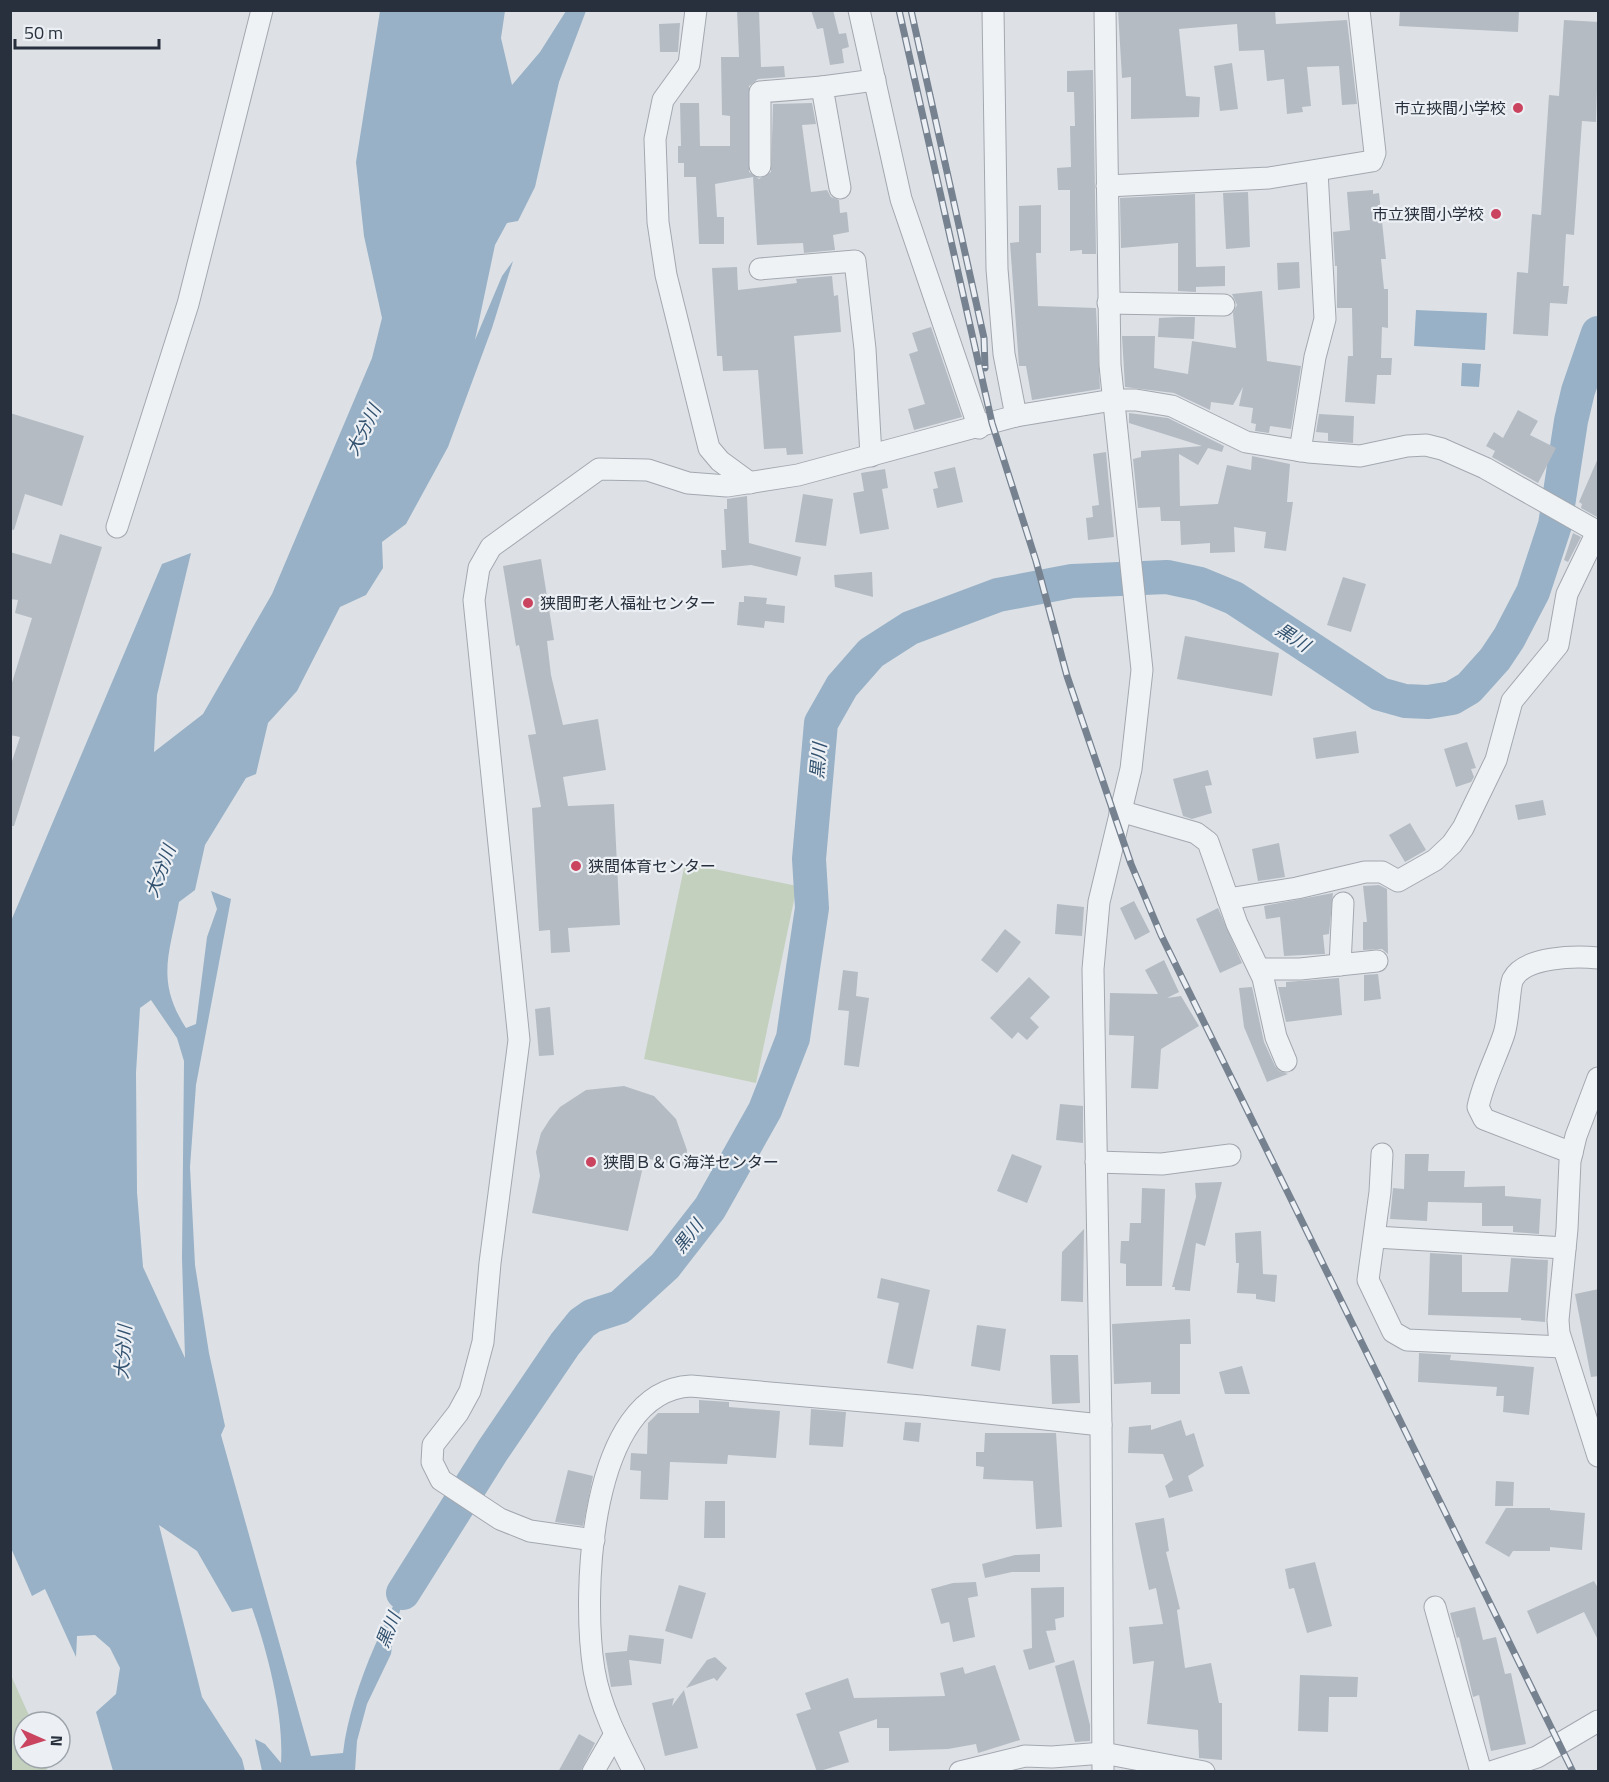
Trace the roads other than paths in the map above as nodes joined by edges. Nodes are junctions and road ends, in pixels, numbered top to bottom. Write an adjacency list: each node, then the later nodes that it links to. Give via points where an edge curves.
1 (262, 10): 22 (street, via 188,304)
2 (696, 10): 21 (street, via 689,64 663,100 655,139 658,222 666,275 709,448)
3 (859, 10): 7 (street)
4 (993, 10): 17 (street, via 997,269 1004,354)
5 (1105, 10): 11 (street)
6 (1359, 10): 10 (street, via 1374,158 1368,163)
7 (874, 81): 8 (street); 18 (street, via 901,199)
8 (822, 87): 9 (street, via 760,92); 12 (street)
9 (760, 166)
10 (1317, 171): 11 (street, via 1222,182); 19 (street, via 1325,319)
11 (1107, 186): 14 (street)
12 (840, 188)
13 (760, 269): 20 (street, via 855,261)
14 (1108, 303): 15 (street); 16 (street)
15 (1224, 305)
16 (1113, 400): 17 (street); 19 (street, via 1172,406 1246,442); 24 (street, via 1142,670 1135,743)
17 (1016, 416): 18 (street)
18 (979, 428): 20 (street)
19 (1300, 451): 23 (street, via 1360,456 1407,446 1433,446 1485,468)
20 (871, 456): 21 (street)
21 (750, 483): 43 (street, via 688,483 648,470 599,469 491,547 478,568 474,600 519,1040 483,1342 475,1379 465,1402 433,1445 432,1462 441,1480 486,1512 530,1531)
22 (117, 527)
23 (1596, 534): 25 (street, via 1567,594 1558,645 1512,701 1496,760 1452,844 1435,860 1398,881 1382,872 1365,872)
24 (1120, 811): 25 (street, via 1202,835 1211,849); 37 (street, via 1095,936)
25 (1228, 899): 30 (street)
26 (1343, 903): 29 (street)
27 (1599, 958): 34 (street, via 1577,956 1523,967 1513,980 1510,1014 1478,1107 1484,1119)
28 (1377, 961): 29 (street)
29 (1340, 965): 30 (street)
30 (1259, 969): 31 (street)
31 (1286, 1061)
32 (1599, 1078): 33 (street)
33 (1593, 1107): 34 (street)
34 (1572, 1153): 39 (street)
35 (1382, 1154): 38 (street)
36 (1230, 1155): 37 (street, via 1162,1164)
37 (1096, 1162): 41 (street)
38 (1375, 1237): 39 (street); 40 (street, via 1368,1280 1397,1336 1407,1340)
39 (1565, 1248): 40 (street, via 1558,1320)
40 (1563, 1347): 42 (street)
41 (1101, 1425): 43 (street, via 681,1386 650,1401 622,1435 602,1496); 47 (street)
42 (1599, 1456)
43 (594, 1540): 46 (street, via 591,1645 600,1695)
44 (1435, 1607): 54 (street)
45 (1599, 1721): 49 (street, via 1537,1757)
46 (615, 1734): 50 (street); 51 (street)
47 (1103, 1762): 48 (street); 53 (street)
48 (1035, 1764): 52 (street, via 1011,1758)
49 (1503, 1770)
50 (593, 1772)
51 (633, 1772)
52 (960, 1772)
53 (1204, 1772)
54 (1481, 1772)

